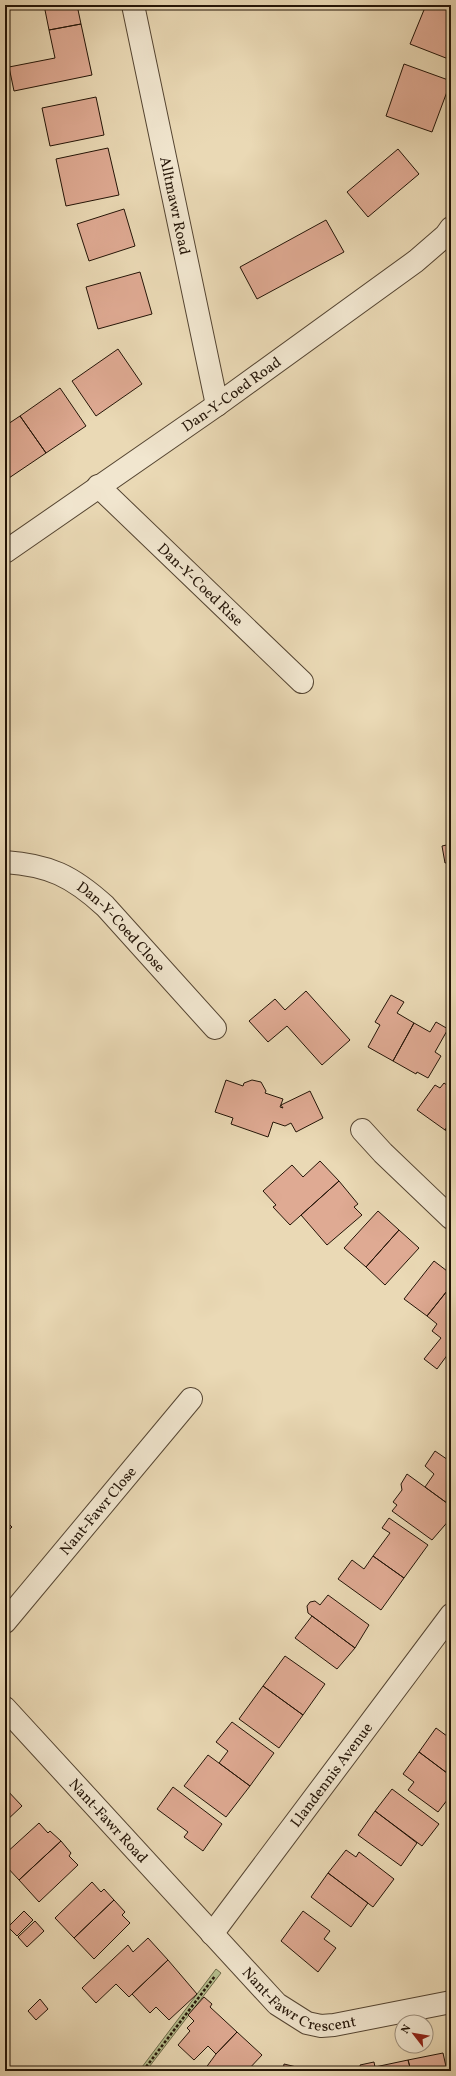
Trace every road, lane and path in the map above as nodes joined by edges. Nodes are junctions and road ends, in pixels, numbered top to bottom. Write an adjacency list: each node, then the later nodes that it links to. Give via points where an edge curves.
1 (133, 5): 3 (street, Alltmawr Road)
2 (451, 228): 3 (street, Dan-Y-Coed Road, via 416,261)
3 (217, 405): 4 (street, Dan-Y-Coed Road)
4 (98, 486): 5 (street, Dan-Y-Coed Road); 6 (street, Dan-Y-Coed Rise)
5 (5, 552)
6 (302, 682)
7 (5, 862): 8 (street, Dan-Y-Coed Close, via 51,870 88,891 105,906)
8 (215, 1028)
9 (362, 1130): 10 (street)
10 (451, 1218)
11 (191, 1399): 13 (street, Nant-Fawr Close)
12 (451, 1615): 15 (street, Llandennis Avenue)
13 (5, 1622)
14 (5, 1708): 15 (street, Nant-Fawr Road)
15 (212, 1934): 16 (street, Nant-Fawr Crescent)
16 (230, 1955): 17 (street, Nant-Fawr Crescent, via 277,2004 307,2023 321,2026); 18 (path)
17 (451, 2002)
18 (143, 2071)

